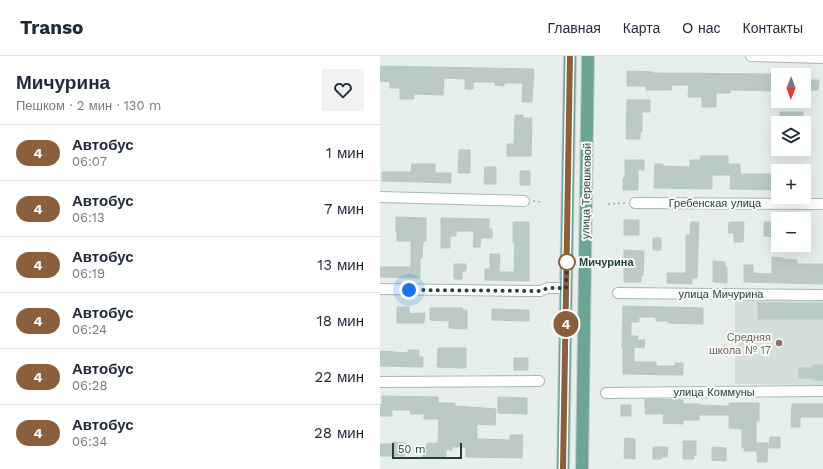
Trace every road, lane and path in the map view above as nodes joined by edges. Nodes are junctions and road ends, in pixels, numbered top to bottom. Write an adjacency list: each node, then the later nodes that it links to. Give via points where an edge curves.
1 (570, 56): 10 (main road, улица Терешковой)
2 (588, 56): 19 (main road, улица Терешковой)
3 (752, 56): 4 (street)
4 (823, 58)
5 (380, 197): 6 (street)
6 (524, 201)
7 (635, 203): 8 (path); 9 (street, Гребенская улица)
8 (608, 204)
9 (823, 204)
10 (566, 288): 11 (street, via 548,288 540,291); 18 (main road, улица Терешковой)
11 (380, 289)
12 (618, 293): 13 (street, улица Мичурина)
13 (823, 294)
14 (539, 381): 15 (street)
15 (380, 382)
16 (823, 391): 17 (street, улица Коммуны)
17 (606, 393)
18 (563, 469)
19 (582, 469)

